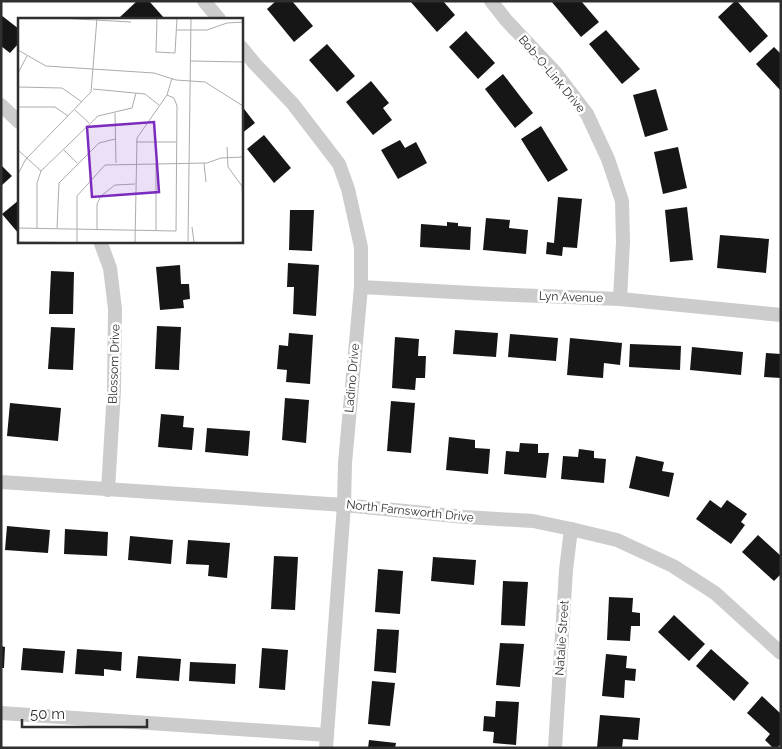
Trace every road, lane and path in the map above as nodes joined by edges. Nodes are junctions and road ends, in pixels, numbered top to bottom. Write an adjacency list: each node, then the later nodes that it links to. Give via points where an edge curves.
1 (204, 1): 3 (street)
2 (491, 1): 9 (street, Bob-O-Link Drive, via 555,72 586,114 608,159 622,201)
3 (218, 18)
4 (242, 47): 8 (street, Ladino Drive, via 293,104 339,164 361,247)
5 (1, 105): 6 (street)
6 (18, 121)
7 (100, 242): 12 (street, Blossom Drive, via 110,268 115,309)
8 (361, 287): 9 (street, Lyn Avenue); 13 (street, Ladino Drive)
9 (620, 298): 10 (street, Lyn Avenue)
10 (781, 315)
11 (1, 482): 12 (street, North Farnsworth Drive)
12 (108, 490): 13 (street, North Farnsworth Drive)
13 (344, 505): 14 (street, North Farnsworth Drive, via 533,521); 17 (street, Ladino Drive)
14 (571, 529): 15 (street, North Farnsworth Drive, via 617,540 673,566 715,593); 18 (street, Natalie Street)
15 (781, 653)
16 (1, 713): 17 (street)
17 (326, 742)
18 (555, 748)

